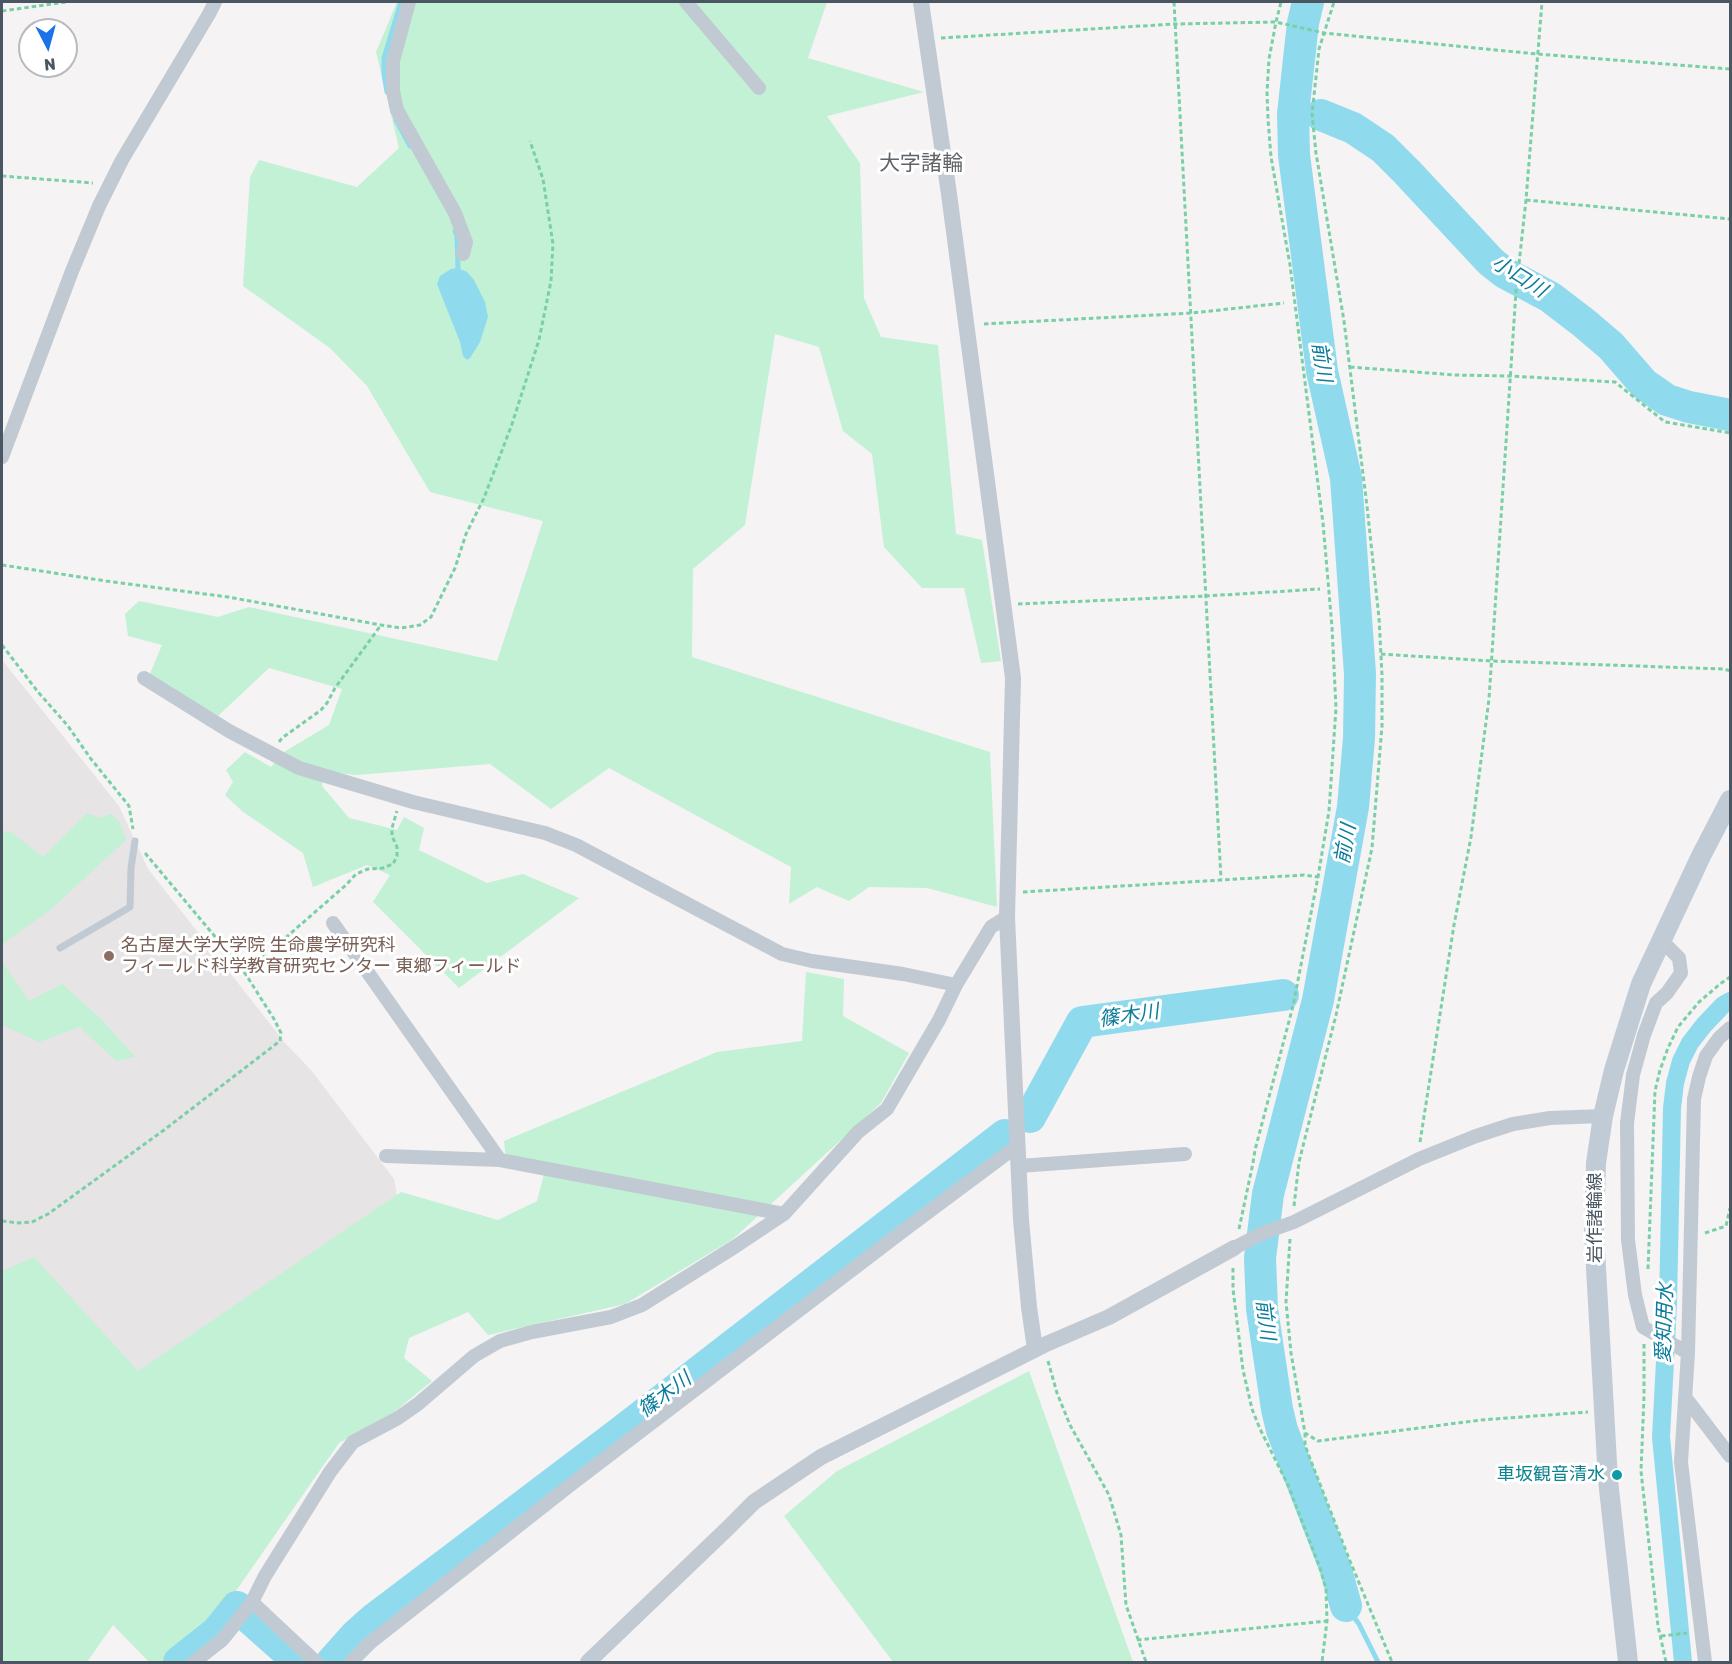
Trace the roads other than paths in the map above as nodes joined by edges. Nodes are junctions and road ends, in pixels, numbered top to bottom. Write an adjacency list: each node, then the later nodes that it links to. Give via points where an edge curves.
1 (215, 2): 7 (street, via 109,186 72,271)
2 (409, 2): 6 (street, via 393,60 397,110 455,213 466,242)
3 (686, 2): 5 (street)
4 (921, 2): 11 (street, via 1013,678)
5 (759, 88)
6 (463, 254)
7 (2, 458)
8 (144, 678): 15 (street, via 298,768 545,833 576,845 782,954)
9 (1731, 800): 13 (main road, 岩作諸輪線)
10 (135, 841): 14 (lane, via 130,907)
11 (1007, 917): 15 (street, via 991,927); 18 (street)
12 (333, 923): 21 (street)
13 (1662, 941): 17 (main road, 岩作諸輪線, via 1641,984); 26 (street, via 1679,958 1681,974 1656,1003 1633,1075 1627,1123 1628,1240 1643,1327)
14 (60, 948)
15 (956, 985): 23 (street, via 887,1109 858,1132)
16 (1731, 1028): 26 (street, via 1706,1056 1694,1099)
17 (1603, 1116): 24 (street, via 1550,1118 1476,1136 1419,1159); 34 (main road, 岩作諸輪線, via 1596,1163 1594,1233 1608,1480)
18 (1018, 1148): 22 (street); 32 (street, via 929,1211 569,1486)
19 (1185, 1154): 22 (street)
20 (386, 1156): 21 (street)
21 (500, 1160): 23 (street)
22 (1019, 1166): 25 (street, via 1029,1307)
23 (784, 1214): 29 (street, via 642,1305 611,1317 500,1341 474,1356 398,1418 352,1442)
24 (1234, 1248): 25 (street, via 1109,1317)
25 (1040, 1347): 33 (street, via 821,1457 754,1502)
26 (1688, 1353): 27 (street)
27 (1685, 1396): 28 (street); 35 (street, via 1681,1461)
28 (1731, 1456)
29 (252, 1602): 30 (street, via 222,1640); 31 (street)
30 (194, 1662)
31 (316, 1662)
32 (351, 1662)
33 (588, 1662)
34 (1628, 1662)
35 (1705, 1662)

